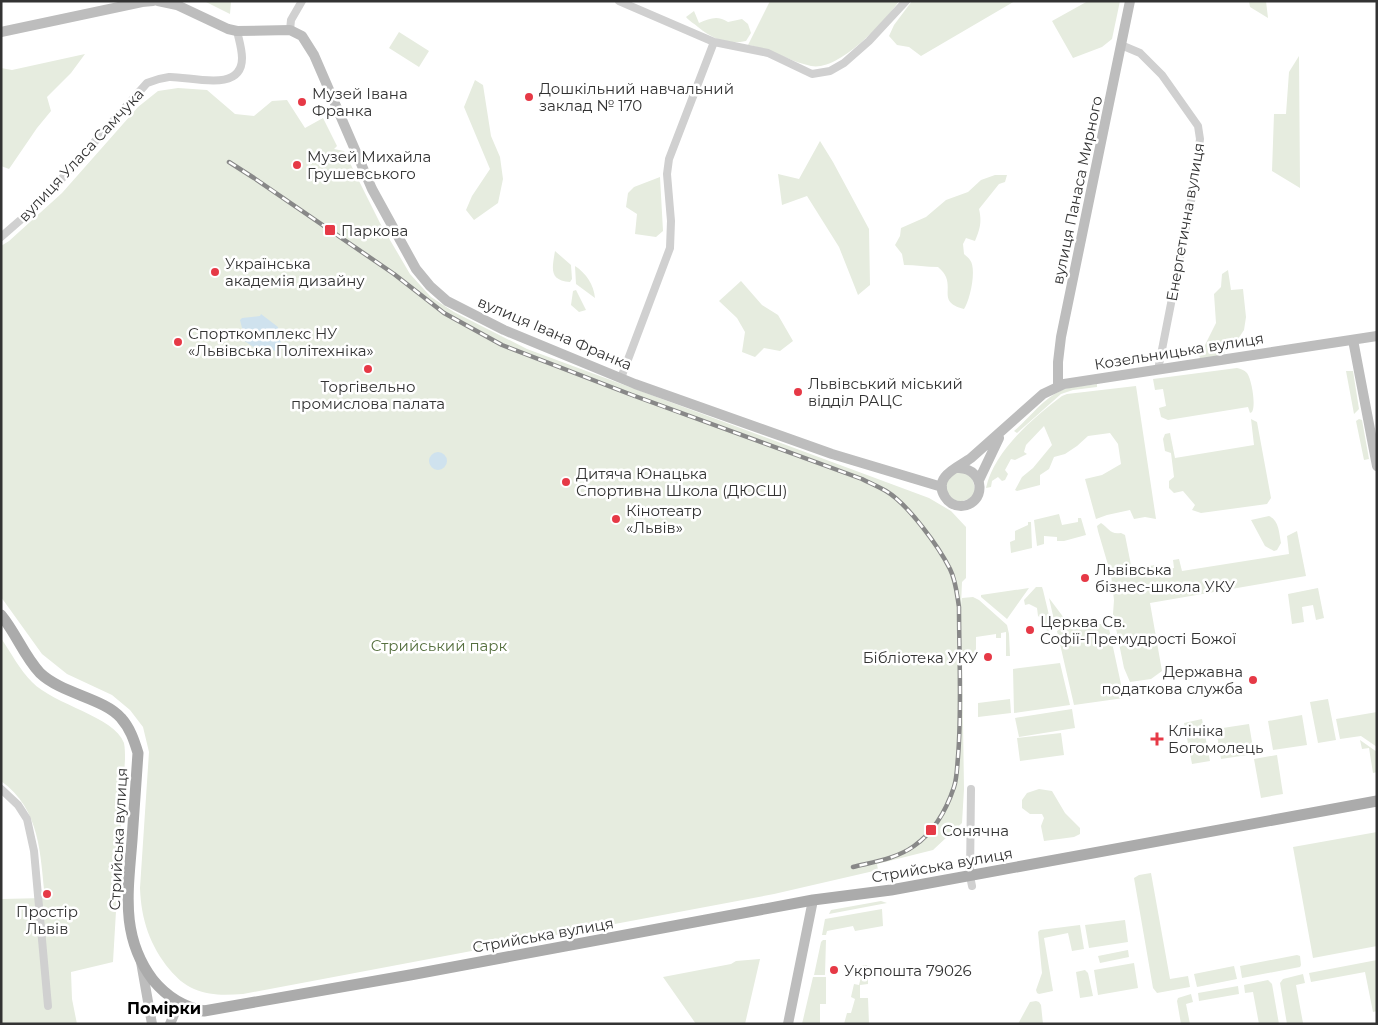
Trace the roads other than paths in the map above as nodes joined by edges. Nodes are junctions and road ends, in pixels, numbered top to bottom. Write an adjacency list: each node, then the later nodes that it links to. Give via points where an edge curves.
1 (153, 1): 9 (main road)
2 (158, 1): 8 (main road, via 177,5 217,25)
3 (302, 1): 7 (street, via 291,20)
4 (619, 1): 10 (street)
5 (906, 1): 10 (street, via 844,63 820,74 807,73 768,53)
6 (1130, 1): 11 (main road, вулиця Панаса Мирного)
7 (290, 30): 8 (main road); 16 (main road, вулиця Івана Франка, via 302,36 314,55 372,188 416,269 430,286 447,301 488,323)
8 (238, 31): 12 (street, вулиця Уласа Самчука, via 242,58 235,74 214,82 170,77 147,83 40,203)
9 (1, 32)
10 (714, 42): 16 (street, via 669,159 670,248)
11 (1121, 45): 15 (street, Енергетична вулиця, via 1140,53 1162,75 1198,126 1200,139); 17 (main road, вулиця Панаса Мирного, via 1062,337)
12 (1, 237)
13 (1377, 336): 14 (main road, Козельницька вулиця)
14 (1353, 340): 15 (main road, Козельницька вулиця); 19 (main road)
15 (1158, 370): 17 (main road, Козельницька вулиця)
16 (621, 378): 22 (main road, вулиця Івана Франка, via 832,454)
17 (1058, 386): 18 (main road, Козельницька вулиця, via 1028,407)
18 (1002, 433): 20 (main road, Козельницька вулиця); 21 (main road, Козельницька вулиця)
19 (1377, 466)
20 (958, 468): 21 (main road, via 971,470); 22 (main road, via 948,472)
21 (979, 480): 22 (main road, via 976,498 962,506 948,501)
22 (942, 487)
23 (4, 623): 29 (main road, Стрийська вулиця, via 41,673 58,686 120,716 134,738 138,753 128,897 131,935)
24 (1, 789): 31 (street, via 26,819 34,851)
25 (971, 789): 27 (street)
26 (1377, 802): 27 (main road, Стрийська вулиця)
27 (971, 881): 28 (main road, Стрийська вулиця)
28 (813, 900): 30 (main road, Стрийська вулиця, via 213,1010 194,1009); 34 (main road)
29 (140, 961): 30 (main road, Стрийська вулиця, via 167,995); 32 (main road)
30 (179, 1003): 33 (main road)
31 (48, 1006)
32 (152, 1024)
33 (170, 1024)
34 (788, 1024)

